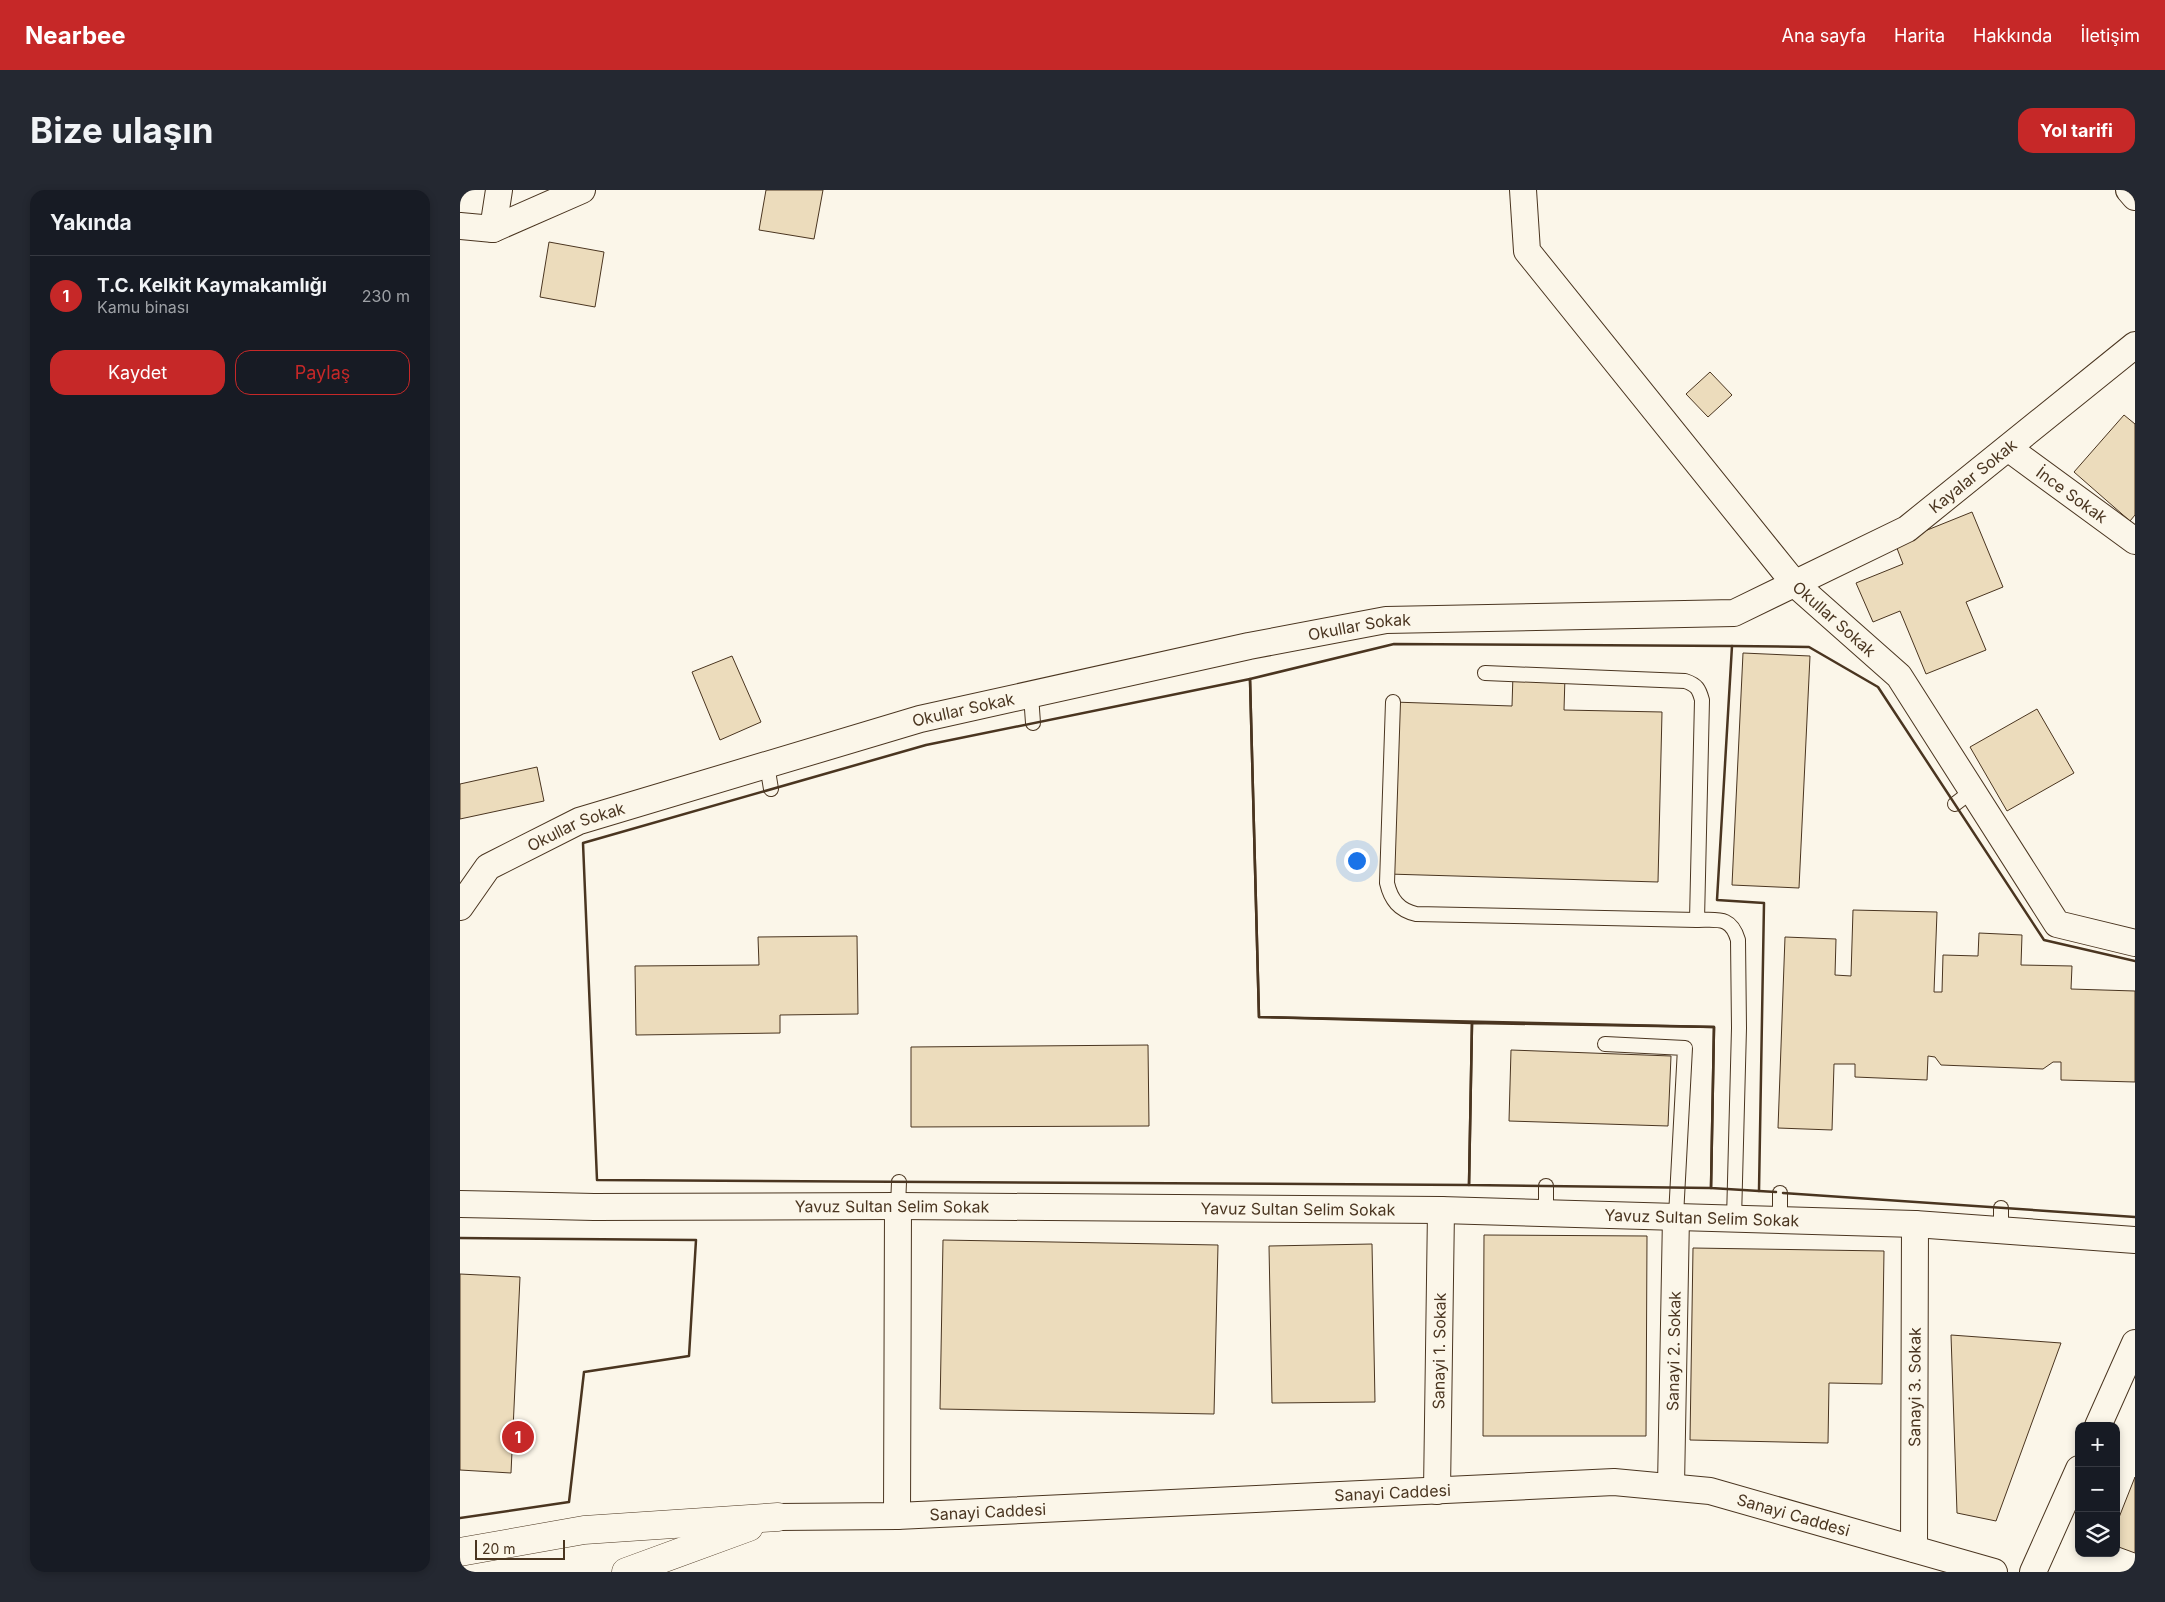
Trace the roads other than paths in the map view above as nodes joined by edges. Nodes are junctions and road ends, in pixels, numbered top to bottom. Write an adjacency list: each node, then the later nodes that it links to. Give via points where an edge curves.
1 (498, 190): 7 (street)
2 (582, 190): 7 (street)
3 (1523, 190): 11 (street, via 1527,251)
4 (2129, 190): 5 (street)
5 (2135, 197)
6 (460, 226): 7 (street)
7 (493, 228)
8 (2135, 345): 9 (street, Kayalar Sokak)
9 (2008, 448): 10 (street, İnce Sokak); 11 (street, Kayalar Sokak, via 1907,529)
10 (2135, 541)
11 (1795, 584): 13 (street, Okullar Sokak, via 1734,613 1386,620 1249,646); 18 (street, Okullar Sokak, via 1899,676 1964,797 2057,924)
12 (1485, 673): 17 (lane, via 1695,684 1702,700)
13 (1031, 695): 15 (lane); 16 (street, Okullar Sokak, via 920,719 769,777 579,821 488,868)
14 (1392, 702): 17 (lane, via 1387,882 1390,895 1405,912)
15 (1033, 723)
16 (460, 907)
17 (1697, 920): 27 (lane, via 1723,920 1735,929 1738,940)
18 (2135, 943)
19 (1605, 1044): 26 (lane, via 1685,1048)
20 (1546, 1186): 25 (lane)
21 (1780, 1193): 28 (lane)
22 (899, 1194): 23 (street, Yavuz Sultan Selim Sokak, via 594,1207); 24 (street, Yavuz Sultan Selim Sokak); 36 (street)
23 (460, 1204)
24 (1441, 1210): 25 (street, Yavuz Sultan Selim Sokak); 35 (street, Sanayi 1. Sokak)
25 (1546, 1213): 26 (street, Yavuz Sultan Selim Sokak)
26 (1676, 1216): 27 (street, Yavuz Sultan Selim Sokak); 34 (street, Sanayi 2. Sokak)
27 (1734, 1219): 28 (street, Yavuz Sultan Selim Sokak)
28 (1780, 1220): 29 (street, Yavuz Sultan Selim Sokak)
29 (1915, 1224): 30 (street, Yavuz Sultan Selim Sokak, via 2001,1219); 38 (street, Sanayi 3. Sokak)
30 (2135, 1240)
31 (2135, 1343): 32 (street)
32 (2100, 1422)
33 (2075, 1478): 42 (street)
34 (1671, 1486): 35 (street, Sanayi Caddesi, via 1614,1482); 38 (street, Sanayi Caddesi, via 1710,1491)
35 (1437, 1491): 36 (street, Sanayi Caddesi)
36 (897, 1516): 37 (street, Sanayi Caddesi)
37 (778, 1517): 39 (main road, via 584,1530); 40 (main road)
38 (1914, 1549): 41 (street, Sanayi Caddesi)
39 (460, 1552)
40 (626, 1572)
41 (1994, 1572)
42 (2033, 1572)

